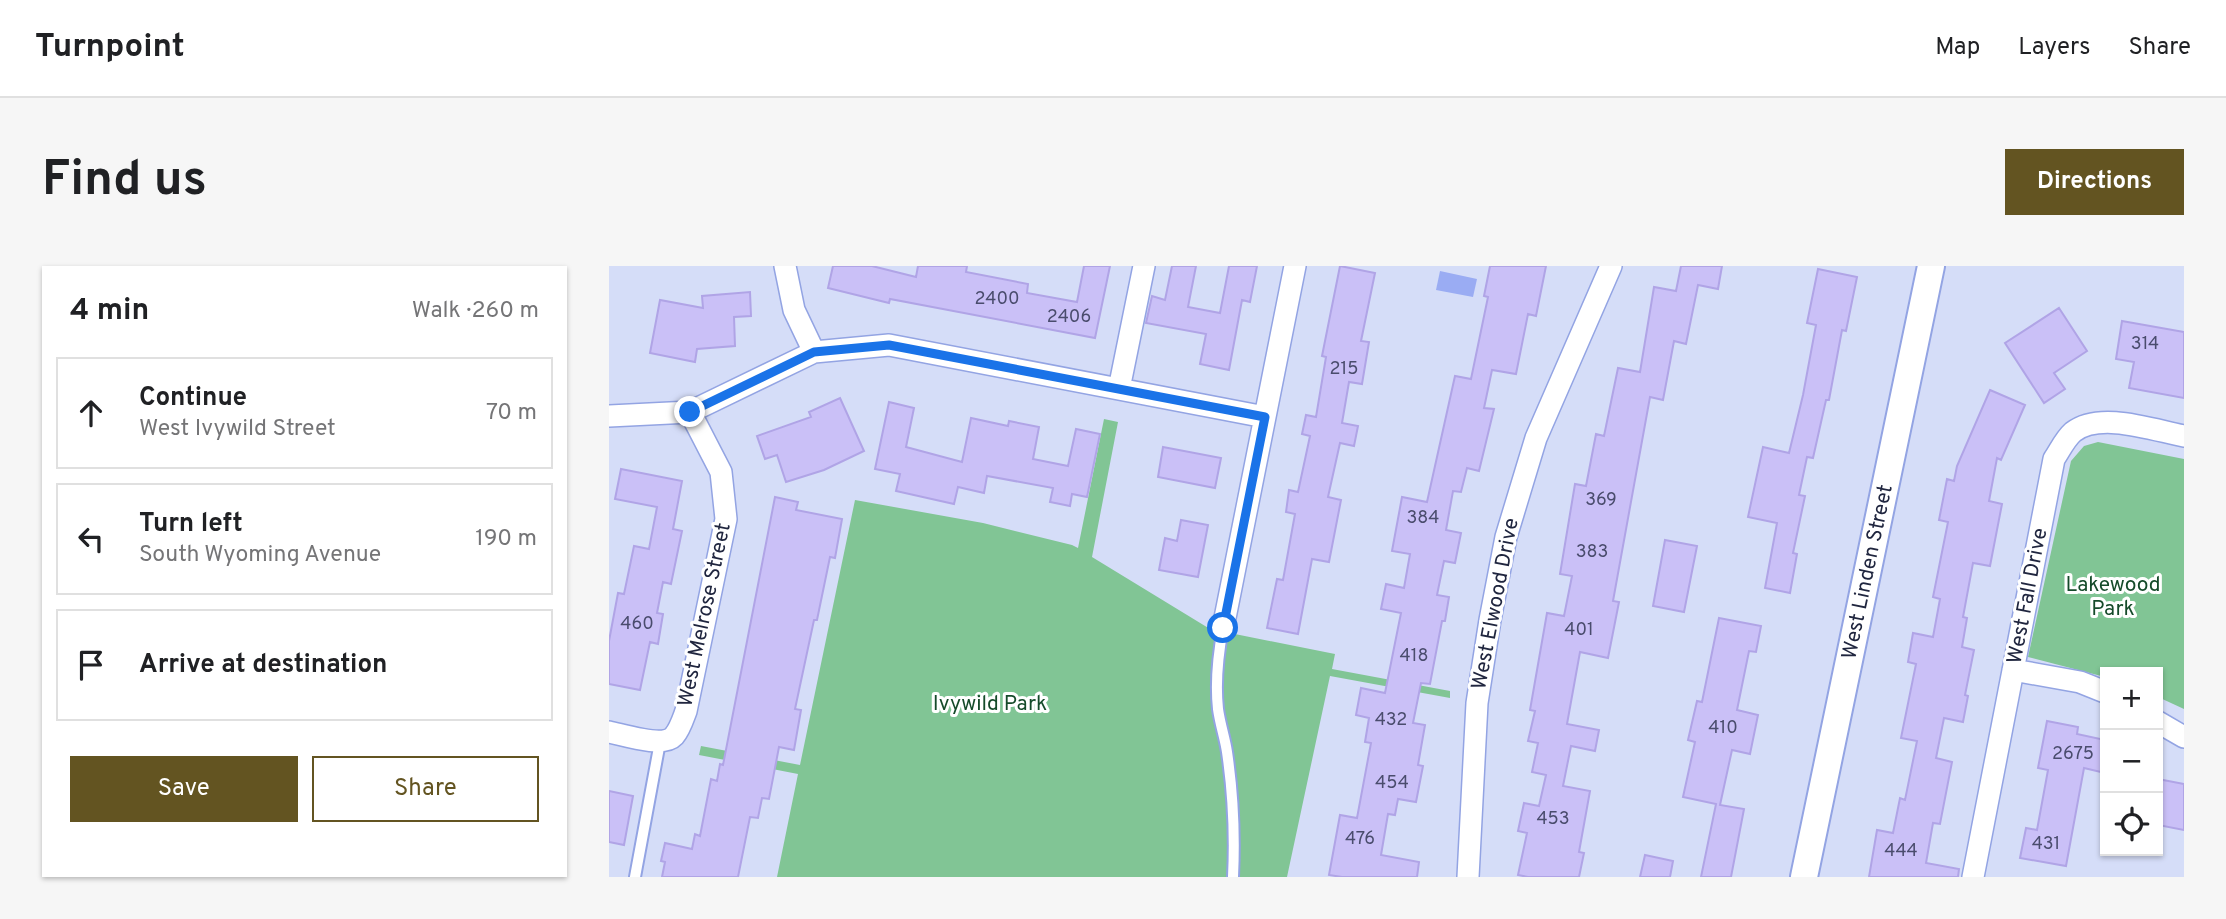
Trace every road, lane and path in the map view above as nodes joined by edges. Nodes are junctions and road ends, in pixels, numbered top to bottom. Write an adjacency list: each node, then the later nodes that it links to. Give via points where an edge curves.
1 (785, 266): 6 (street, via 794,310)
2 (1144, 266): 7 (street)
3 (1295, 266): 10 (street)
4 (1611, 266): 21 (street, West Elwood Drive, via 1536,438 1506,537 1478,703)
5 (1931, 266): 22 (street, West Linden Street)
6 (814, 352): 7 (street, via 889,345); 8 (street)
7 (1119, 388): 10 (street)
8 (690, 412): 9 (street); 18 (street, West Melrose Street, via 721,472 726,519 686,711)
9 (609, 416)
10 (1265, 417): 12 (street)
11 (2184, 436): 13 (street, West Fall Drive, via 2109,421 2074,431 2063,443 2054,459)
12 (1223, 628): 20 (lane, via 1216,683 1230,785)
13 (2013, 670): 14 (street); 23 (street, West Fall Drive)
14 (2100, 690)
15 (2163, 725): 17 (street)
16 (609, 732): 18 (street)
17 (2184, 737)
18 (666, 741): 19 (lane)
19 (635, 877)
20 (1233, 877)
21 (1468, 877)
22 (1804, 877)
23 (1973, 877)

